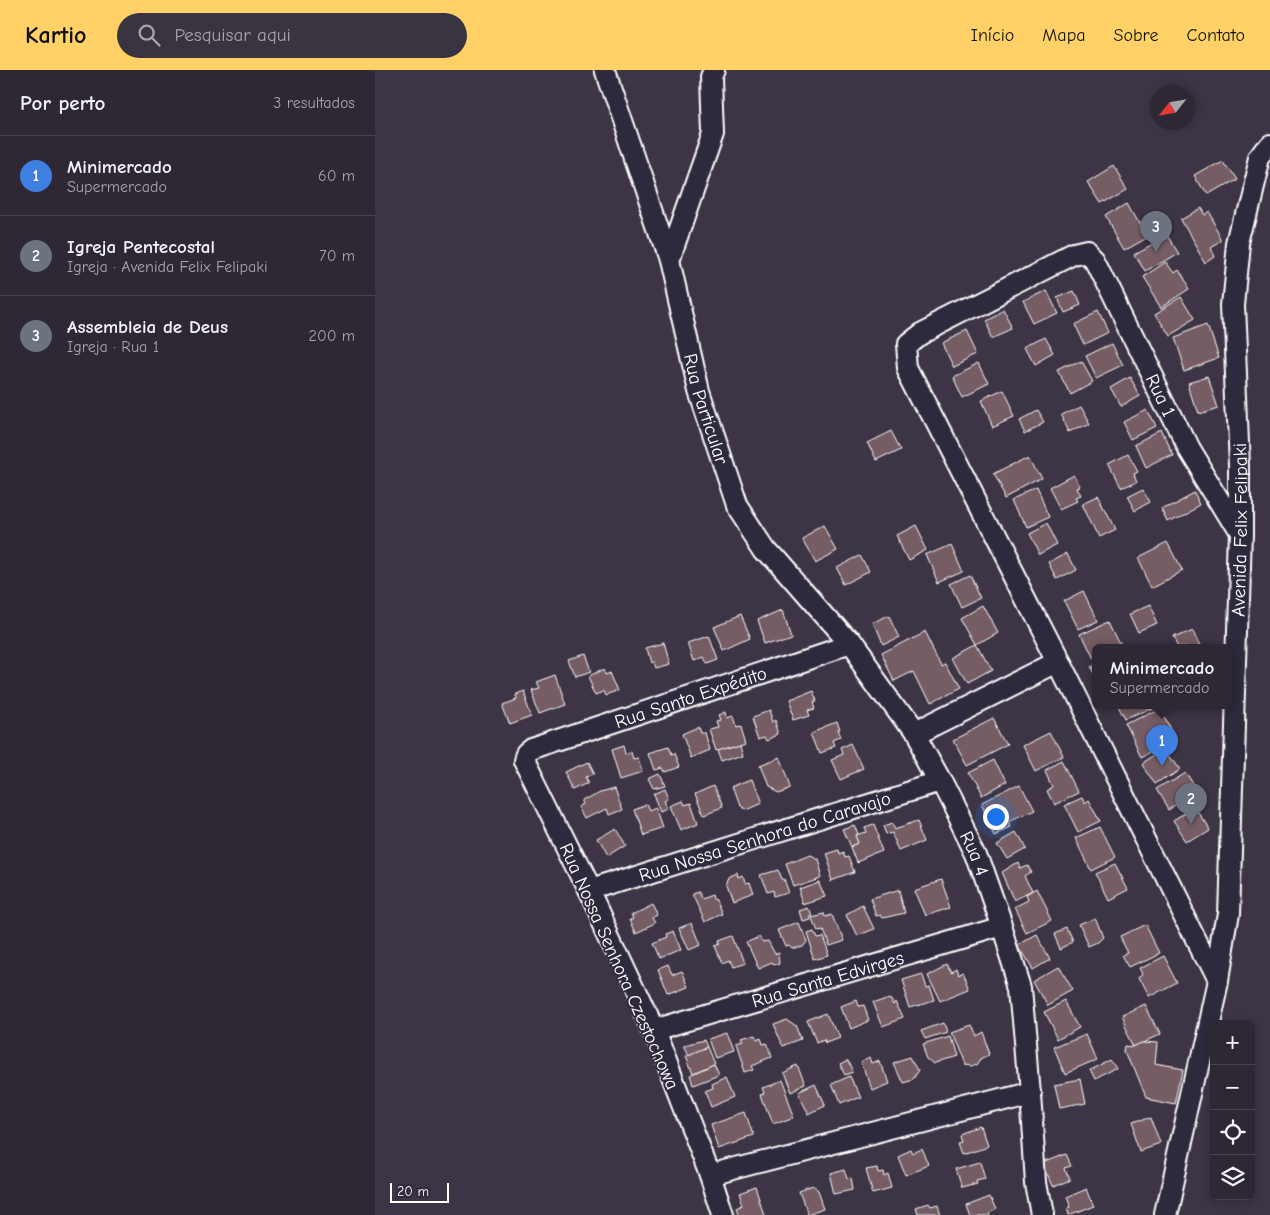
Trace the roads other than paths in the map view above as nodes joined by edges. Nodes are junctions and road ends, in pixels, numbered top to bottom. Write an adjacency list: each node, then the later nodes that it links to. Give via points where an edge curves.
1 (605, 70): 4 (street, Rua Particular)
2 (714, 70): 4 (street, via 711,77 713,134)
3 (1270, 143): 5 (street, Avenida Felix Felipaki, via 1260,157 1239,243 1233,304)
4 (669, 260): 6 (street, Rua Particular, via 699,391 737,504)
5 (1240, 535): 8 (street, Rua 1, via 1187,448 1095,260 1087,252 1074,255 920,333 906,344 908,368); 14 (street, Avenida Felix Felipaki, via 1228,914)
6 (766, 549): 7 (street, Rua 4)
7 (849, 644): 9 (street, Rua 4); 10 (street, Rua Santo Expédito)
8 (1058, 662): 9 (street); 14 (street)
9 (914, 734): 11 (street, Rua 4)
10 (531, 750): 12 (street, Rua Nossa Senhora Czestochowa, via 524,760)
11 (940, 780): 12 (street, Rua Nossa Senhora do Caravajo); 13 (street, Rua 4, via 976,853)
12 (589, 891): 15 (street, Rua Nossa Senhora Czestochowa)
13 (1002, 927): 15 (street, Rua Santa Edvirges); 16 (street, Rua 4, via 1021,986)
14 (1217, 981): 20 (street, Avenida Felix Felipaki)
15 (653, 1030): 17 (street, Rua Nossa Senhora Czestochowa)
16 (1030, 1092): 17 (street); 19 (street, Rua 4, via 1035,1182)
17 (710, 1175): 18 (street, Rua Nossa Senhora Czestochowa)
18 (723, 1215)
19 (1043, 1215)
20 (1165, 1215)

